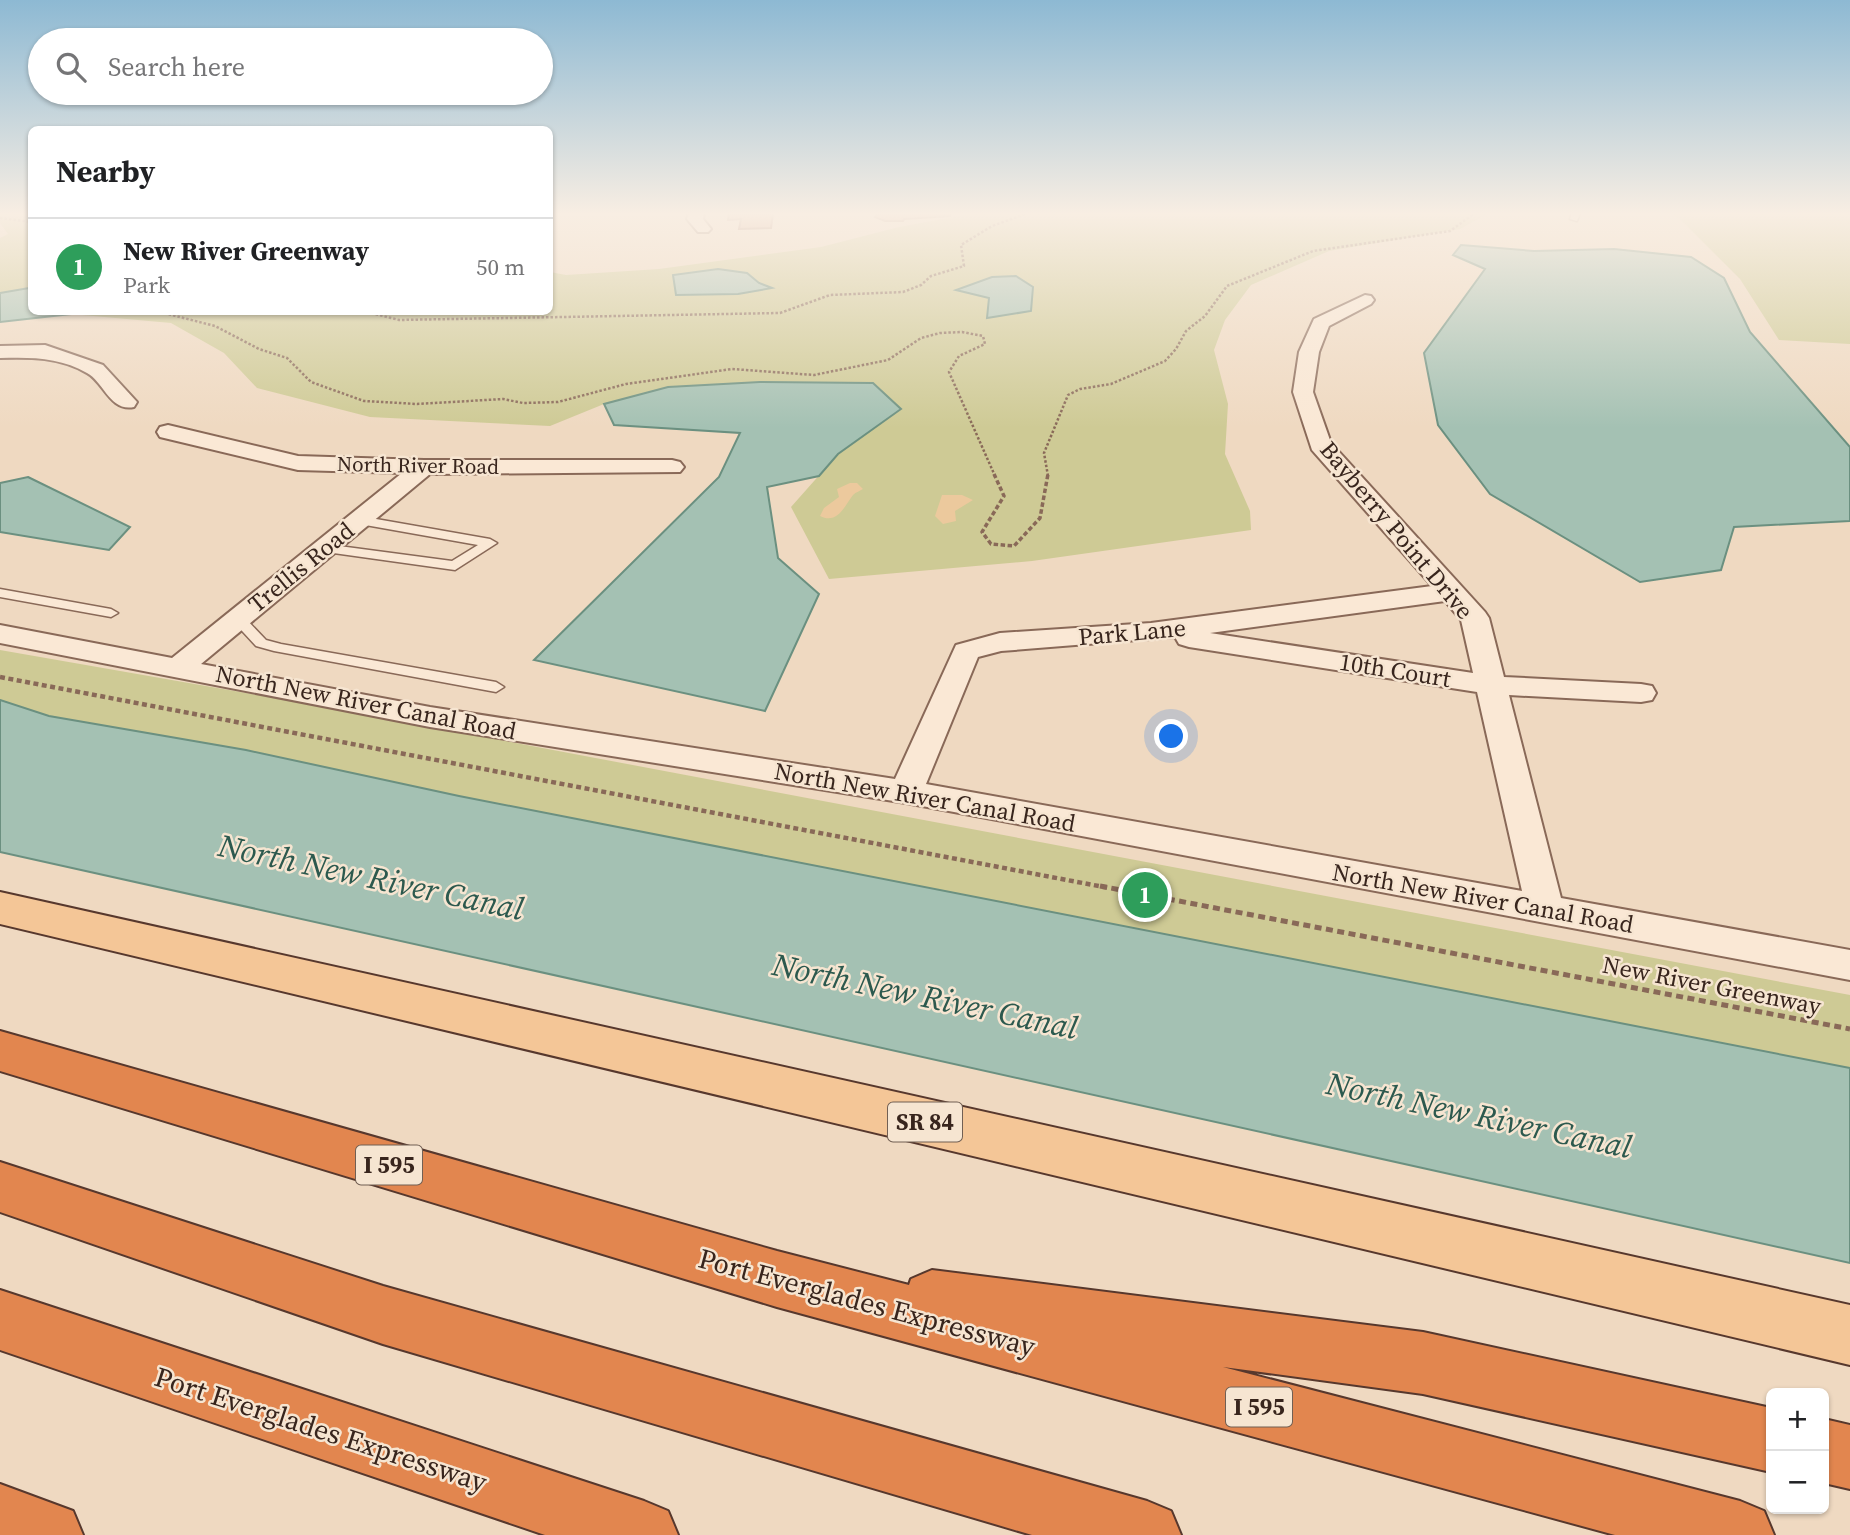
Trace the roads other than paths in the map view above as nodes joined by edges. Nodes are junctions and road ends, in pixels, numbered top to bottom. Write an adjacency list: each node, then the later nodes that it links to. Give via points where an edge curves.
1 (1365, 300): 9 (street, Bayberry Point Drive, via 1321,323 1309,352 1303,392 1320,445)
2 (0, 352): 3 (street, via 46,351 96,369)
3 (126, 402)
4 (168, 432): 5 (street, North River Road, via 298,463)
5 (424, 467): 6 (street, North River Road); 7 (street, Trellis Road)
6 (672, 467)
7 (359, 520): 8 (street, Trellis Road); 8 (lane, via 489,542 455,566)
8 (324, 548): 12 (street, Trellis Road)
9 (1449, 592): 13 (street, Park Lane); 16 (street, Bayberry Point Drive, via 1475,618)
10 (0, 593): 11 (lane)
11 (111, 613)
12 (238, 619): 15 (street, Trellis Road); 17 (lane, via 261,643 279,648)
13 (1151, 632): 16 (street, 10th Court); 19 (street, Park Lane, via 1000,642 966,651)
14 (0, 634): 15 (street, North New River Canal Road)
15 (179, 667): 19 (street, North New River Canal Road, via 430,717)
16 (1490, 685): 18 (street, 10th Court); 21 (street, Bayberry Point Drive)
17 (496, 687)
18 (1641, 693)
19 (906, 792): 21 (street, North New River Canal Road)
20 (0, 908): 27 (main road, SR 84)
21 (1545, 909): 22 (street, North New River Canal Road)
22 (1850, 965)
23 (0, 1051): 25 (highway, Port Everglades Expressway / I 595)
24 (0, 1188): 34 (highway, via 383,1315)
25 (777, 1279): 28 (highway, via 1423,1363); 35 (highway, Port Everglades Expressway / I 595)
26 (0, 1320): 33 (highway, Port Everglades Expressway)
27 (1850, 1335)
28 (1766, 1439)
29 (1829, 1452): 30 (highway)
30 (1850, 1457)
31 (0, 1518): 32 (highway)
32 (49, 1535)
33 (644, 1535)
34 (1147, 1535)
35 (1740, 1535)

